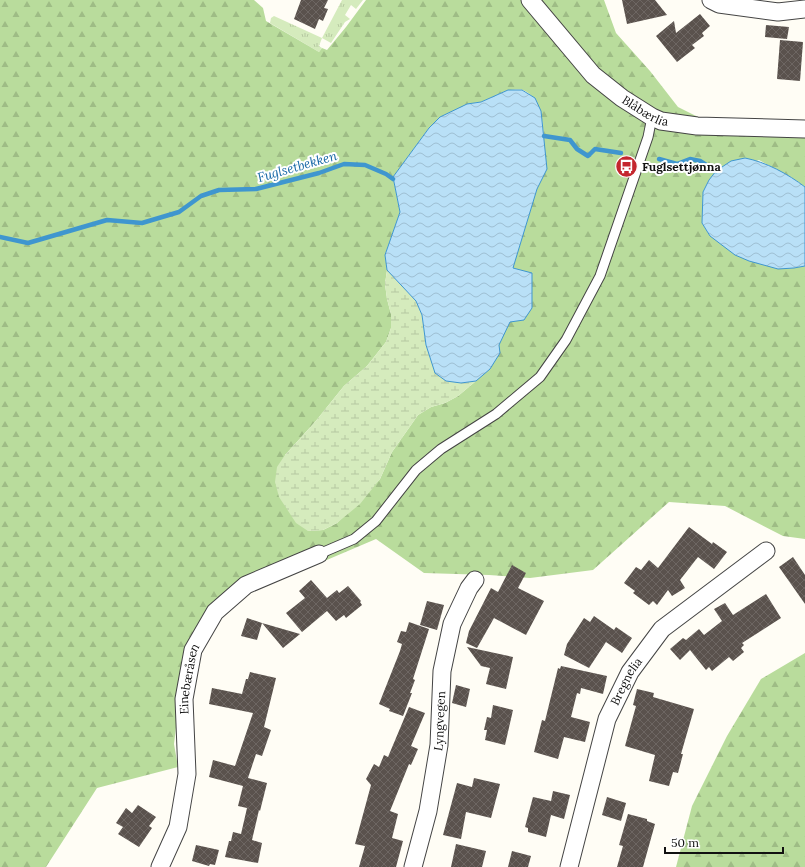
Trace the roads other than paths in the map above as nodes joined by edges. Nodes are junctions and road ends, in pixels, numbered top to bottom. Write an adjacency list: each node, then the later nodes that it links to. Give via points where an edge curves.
1 (530, 0): 5 (street, Blåbærlia, via 593,75)
2 (711, 0): 3 (street, via 719,4)
3 (746, 4): 4 (street, via 778,12)
4 (805, 8)
5 (652, 117): 6 (street, Blåbærlia, via 661,121 697,126); 8 (lane, via 648,137 600,276 566,340 540,377 496,414 441,449 416,470 376,521 354,539)
6 (805, 129)
7 (766, 551): 12 (street, Bregnelia, via 662,629 630,672 607,719)
8 (319, 554): 10 (street, Einebæråsen, via 246,586 215,612 193,650 184,699 187,774 178,827)
9 (475, 580): 11 (street, Lyngvegen, via 452,624 442,671 438,745 428,811)
10 (160, 867)
11 (414, 867)
12 (569, 867)

